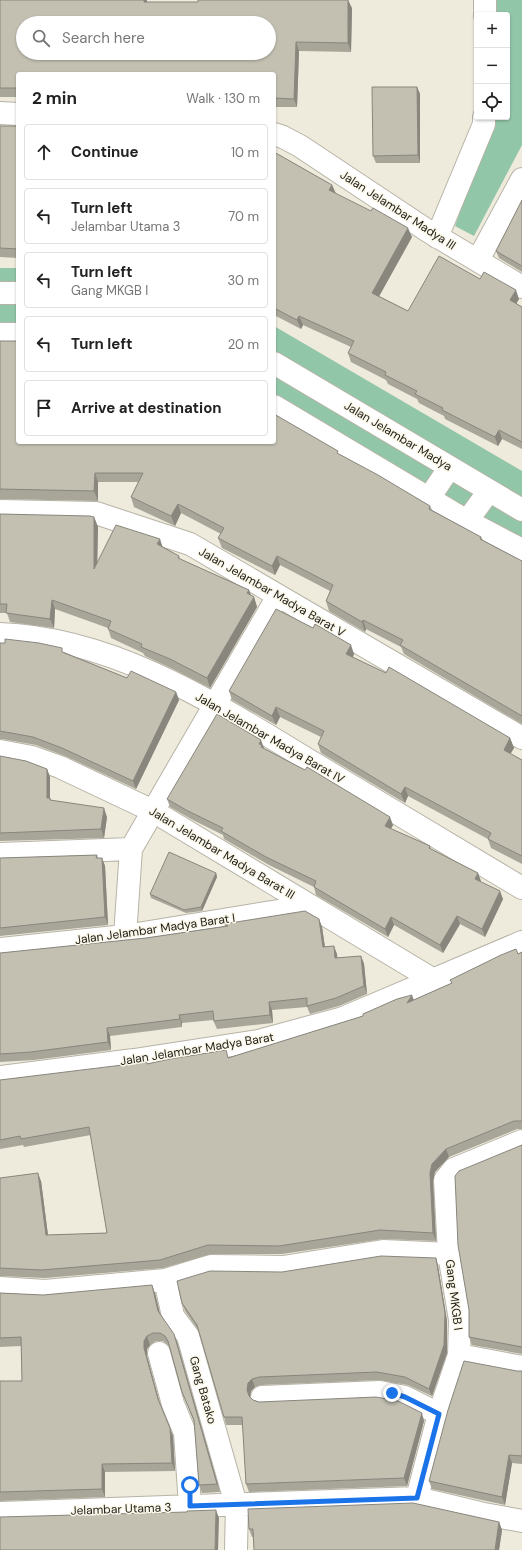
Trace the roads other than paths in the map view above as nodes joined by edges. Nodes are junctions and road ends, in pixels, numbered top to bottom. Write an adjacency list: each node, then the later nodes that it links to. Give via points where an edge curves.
1 (485, 0): 2 (street)
2 (485, 12)
3 (0, 113): 4 (street)
4 (16, 114)
5 (484, 120): 8 (street)
6 (276, 135): 8 (street, Jalan Jelambar Madya III, via 300,146)
7 (522, 179): 9 (street)
8 (437, 237): 9 (street, Jalan Jelambar Madya III)
9 (478, 260): 10 (street, Jalan Jelambar Madya III)
10 (522, 287)
11 (0, 293): 12 (street)
12 (16, 293)
13 (0, 334): 14 (street)
14 (16, 334)
15 (276, 363): 17 (street, Jalan Jelambar Madya)
16 (276, 407): 19 (street)
17 (450, 467): 18 (street, Jalan Jelambar Madya); 19 (street)
18 (489, 491): 20 (street, Jalan Jelambar Madya); 22 (street)
19 (428, 498): 22 (street)
20 (522, 510)
21 (0, 511): 24 (street, Jalan Jelambar Madya Barat V, via 96,513 190,544)
22 (467, 521): 23 (street)
23 (522, 550)
24 (278, 596): 26 (street); 27 (street, Jalan Jelambar Madya Barat V)
25 (0, 634): 26 (street, Jalan Jelambar Madya Barat IV, via 90,649 129,662)
26 (215, 703): 29 (street); 32 (street, Jalan Jelambar Madya Barat IV)
27 (522, 738)
28 (0, 751): 29 (street, Jalan Jelambar Madya Barat III, via 32,757 60,767)
29 (153, 811): 30 (street); 33 (street, Jalan Jelambar Madya Barat III)
30 (131, 849): 31 (street); 34 (street)
31 (0, 854)
32 (522, 888)
33 (309, 906): 34 (street, Jalan Jelambar Madya Barat I); 37 (street, Jalan Jelambar Madya Barat III)
34 (125, 936): 36 (street, Jalan Jelambar Madya Barat I)
35 (522, 942): 37 (street, Jalan Jelambar Madya Barat)
36 (0, 949)
37 (432, 979): 38 (street, Jalan Jelambar Madya Barat, via 343,1018 258,1041)
38 (0, 1077)
39 (522, 1140): 40 (street, Gang MKGB I, via 454,1169 445,1180)
40 (449, 1254): 41 (street, via 383,1251 283,1267 211,1266); 44 (street, Gang MKGB I, via 460,1320)
41 (165, 1280): 42 (street, via 45,1291); 49 (street, Gang Batako, via 173,1316 188,1336)
42 (0, 1288)
43 (159, 1353): 50 (street, via 173,1404 185,1433)
44 (459, 1355): 45 (street); 47 (street, Gang MKGB I)
45 (522, 1367)
46 (262, 1397): 47 (street, via 380,1392 405,1397)
47 (439, 1414): 48 (street, Gang MKGB I)
48 (417, 1498): 49 (street, Jelambar Utama 3); 52 (street, Jelambar Utama 3)
49 (237, 1504): 50 (street, Jelambar Utama 3); 53 (street)
50 (190, 1506): 51 (street, Jelambar Utama 3)
51 (0, 1513)
52 (522, 1521)
53 (236, 1550)

